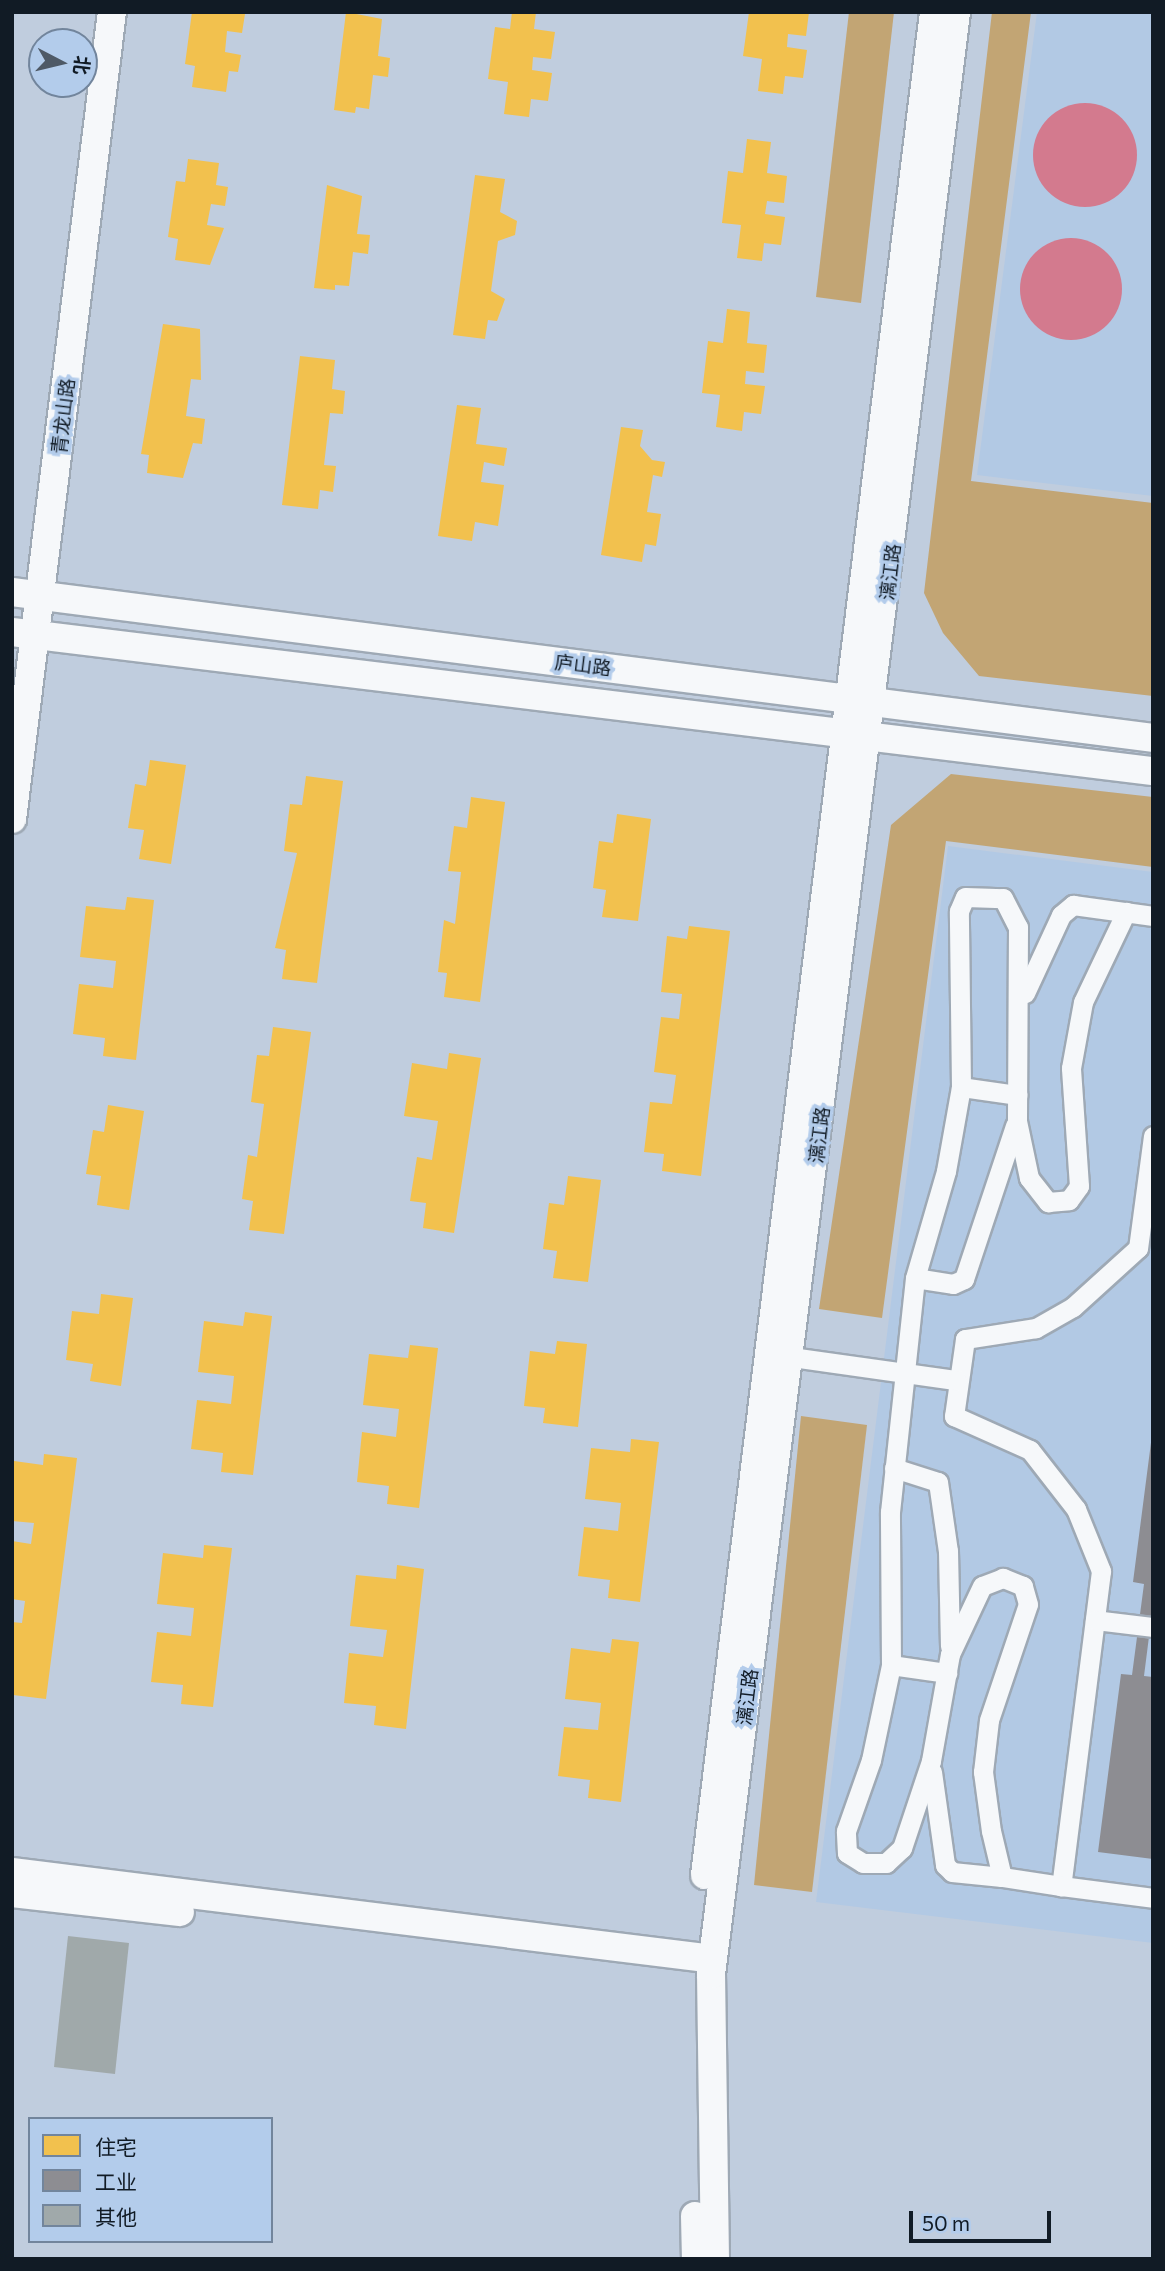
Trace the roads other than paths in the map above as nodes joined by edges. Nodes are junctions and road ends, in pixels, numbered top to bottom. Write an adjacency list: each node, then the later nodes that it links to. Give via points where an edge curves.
1 (112, 12): 5 (street, 青龙山路)
2 (934, 12): 7 (street, 漓江路)
3 (956, 12): 7 (street, 漓江路)
4 (12, 592): 5 (street, 庐山路)
5 (41, 595): 6 (street, 青龙山路); 7 (street, 庐山路)
6 (24, 634): 8 (street, 庐山路); 11 (street, 青龙山路)
7 (862, 701): 8 (street, 漓江路); 9 (street, 庐山路)
8 (857, 735): 10 (street, 庐山路); 24 (street, 漓江路)
9 (1153, 738)
10 (1153, 771)
11 (12, 819)
12 (1126, 912): 13 (street); 15 (street, via 1073,905); 22 (street, via 1083,1002 1071,1068 1079,1186 1069,1200 1048,1202)
13 (1153, 916)
14 (1019, 948): 15 (street); 16 (street); 17 (street, via 1018,927 1003,898 965,897 959,911)
15 (1043, 951): 16 (street)
16 (1021, 1004): 18 (street)
17 (961, 1087): 18 (street); 23 (street, via 946,1171)
18 (1017, 1095): 19 (street)
19 (1017, 1121): 21 (street); 22 (street)
20 (1153, 1136): 26 (street, via 1138,1248 1073,1307 1037,1328 965,1339)
21 (1001, 1174): 22 (street); 23 (street, via 964,1279 953,1284)
22 (1028, 1178)
23 (915, 1278): 25 (street)
24 (778, 1355): 25 (street); 42 (street, 漓江路)
25 (905, 1373): 26 (street); 27 (street)
26 (956, 1380): 30 (street, via 954,1416 1030,1450 1076,1509 1101,1571)
27 (894, 1468): 28 (street, via 938,1482); 33 (street)
28 (950, 1589): 29 (street); 32 (street)
29 (979, 1592): 32 (street); 38 (street, via 1003,1578 1023,1586 1028,1604 989,1720 983,1772)
30 (1095, 1620): 31 (street); 39 (street)
31 (1153, 1627)
32 (948, 1663): 33 (street); 34 (street)
33 (891, 1665): 35 (street, via 871,1760 846,1831 847,1853 863,1863 886,1863 902,1848)
34 (931, 1761): 35 (street); 36 (street)
35 (911, 1820): 36 (street)
36 (935, 1824): 38 (street, via 952,1871)
37 (12, 1872): 42 (street)
38 (1002, 1877): 39 (street)
39 (1061, 1886): 41 (street)
40 (12, 1893): 42 (street)
41 (1153, 1898)
42 (703, 1966): 43 (street, 漓江路); 44 (street, 漓江路)
43 (696, 2259)
44 (715, 2259)

